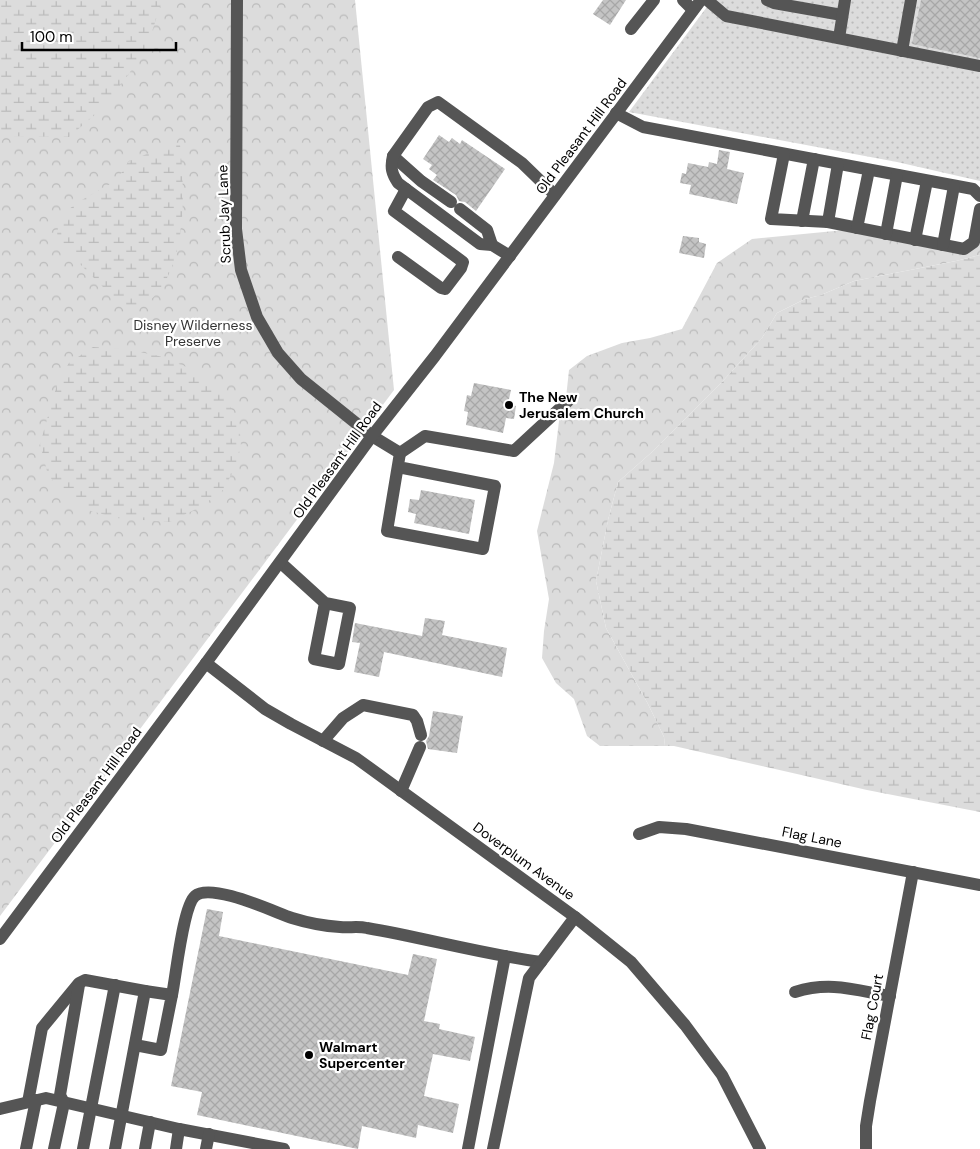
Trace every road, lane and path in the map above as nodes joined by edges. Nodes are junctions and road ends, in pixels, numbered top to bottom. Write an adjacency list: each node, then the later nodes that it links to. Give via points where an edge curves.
1 (237, 0): 37 (street, Scrub Jay Lane, via 236,229 241,270 257,317 278,353 301,379)
2 (654, 0): 10 (street)
3 (683, 0): 8 (street)
4 (708, 0): 11 (street, via 726,16)
5 (767, 0): 9 (street)
6 (845, 0): 9 (street)
7 (911, 0): 12 (street)
8 (697, 5): 14 (street, Old Pleasant Hill Road)
9 (842, 15): 11 (street)
10 (632, 29)
11 (838, 38): 12 (street)
12 (902, 51): 13 (street)
13 (980, 66)
14 (616, 113): 15 (street, via 643,127); 24 (street, Old Pleasant Hill Road)
15 (784, 154): 17 (street); 27 (street, via 771,219)
16 (393, 156): 23 (street, via 392,174); 24 (street, via 428,107 438,102 522,163); 32 (street, via 487,230)
17 (814, 160): 18 (street); 27 (street)
18 (838, 164): 19 (street); 28 (street)
19 (869, 170): 20 (street); 29 (street)
20 (897, 175): 21 (street); 30 (street)
21 (927, 181): 22 (street); 31 (street)
22 (954, 186): 25 (street, via 973,189); 33 (street)
23 (406, 190): 32 (street, via 480,244); 35 (street, via 394,211 463,262 445,289)
24 (555, 195): 34 (street, Old Pleasant Hill Road)
25 (980, 196)
26 (980, 208): 33 (street, via 974,242 964,249)
27 (802, 221): 28 (street)
28 (828, 222): 29 (street)
29 (857, 228): 30 (street)
30 (886, 234): 31 (street)
31 (915, 240): 33 (street)
32 (492, 245): 34 (street)
33 (943, 245)
34 (510, 256): 37 (street, Old Pleasant Hill Road)
35 (398, 257)
36 (568, 401): 38 (street, via 514,451 425,436)
37 (372, 436): 38 (street, Scrub Jay Lane); 40 (street, Old Pleasant Hill Road)
38 (400, 453): 39 (street)
39 (398, 467): 39 (street, via 495,486 483,549 387,531)
40 (281, 563): 41 (street); 42 (street, Old Pleasant Hill Road)
41 (325, 603): 41 (street, via 314,659 339,664 350,608)
42 (206, 663): 43 (street, Doverplum Avenue, via 265,709); 49 (street, Old Pleasant Hill Road)
43 (323, 740): 44 (street, Doverplum Avenue, via 356,758); 44 (street, via 343,718 364,705 413,715 420,741)
44 (402, 791): 48 (street, Doverplum Avenue)
45 (639, 834): 46 (street, Flag Lane, via 659,827 686,829)
46 (913, 872): 47 (street, Flag Lane); 57 (street, Flag Court)
47 (980, 885)
48 (575, 917): 51 (street); 79 (street, Doverplum Avenue, via 631,962 685,1025 722,1075)
49 (0, 939)
50 (505, 956): 51 (street); 56 (street, via 364,927 313,924 240,898 200,893 190,902 185,920); 77 (street)
51 (541, 962): 78 (street, via 529,978)
52 (79, 983): 53 (street, via 85,980); 59 (street, via 42,1028); 60 (street, via 60,1095)
53 (115, 985): 54 (street); 61 (street)
54 (146, 990): 56 (street); 58 (street)
55 (795, 992): 57 (street, via 830,985)
56 (172, 994): 58 (street, via 161,1050)
57 (890, 996): 80 (street, Flag Court, via 866,1126)
58 (135, 1045): 63 (street)
59 (32, 1101): 60 (street, via 46,1098); 62 (street); 69 (street)
60 (64, 1103): 61 (street); 70 (street)
61 (91, 1108): 63 (street); 71 (street)
62 (0, 1111)
63 (122, 1116): 64 (street); 72 (street)
64 (150, 1122): 65 (street); 73 (street)
65 (180, 1129): 66 (street); 74 (street)
66 (209, 1134): 67 (street); 75 (street)
67 (235, 1144): 68 (street)
68 (270, 1148): 76 (street)
69 (26, 1149)
70 (54, 1149)
71 (83, 1149)
72 (115, 1149)
73 (145, 1149)
74 (176, 1149)
75 (206, 1149)
76 (284, 1149)
77 (468, 1149)
78 (493, 1149)
79 (760, 1149)
80 (866, 1149)

